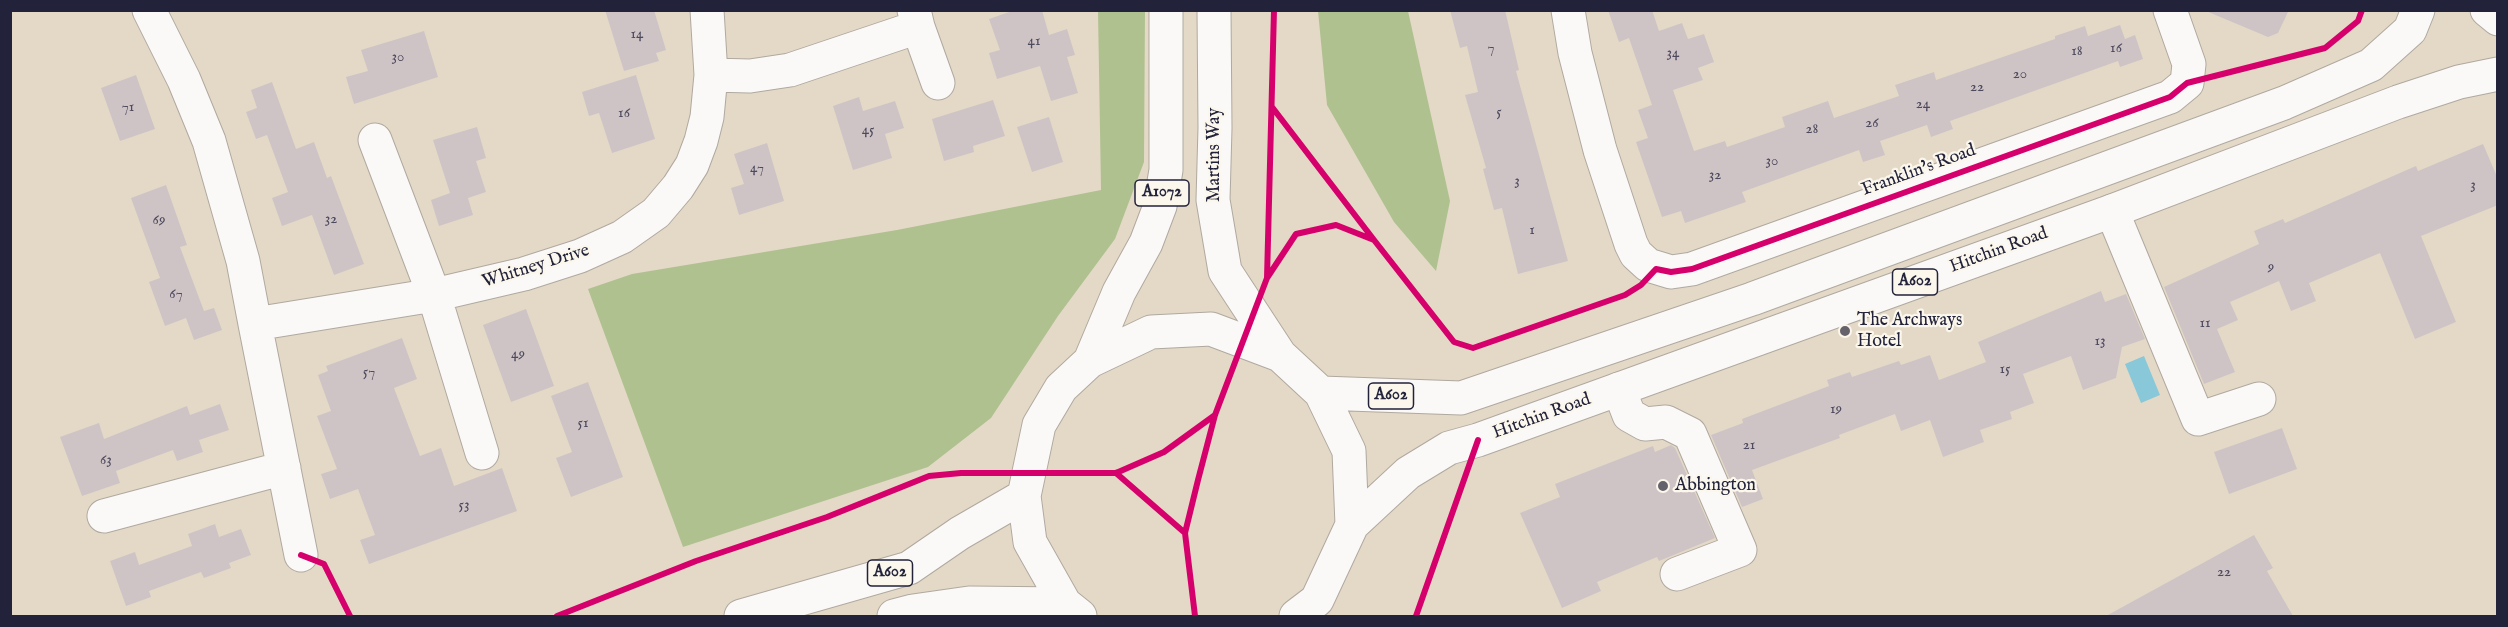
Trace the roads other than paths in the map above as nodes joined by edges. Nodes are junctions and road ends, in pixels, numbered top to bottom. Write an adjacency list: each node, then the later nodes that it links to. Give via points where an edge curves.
1 (149, 10): 17 (main road, via 209,141 243,261)
2 (707, 10): 12 (main road, Whitney Drive)
3 (1166, 10): 19 (main road, A1072, via 1167,170 1160,206)
4 (1214, 10): 18 (main road, Martins Way / A1072, via 1213,200 1226,270)
5 (1568, 10): 6 (main road, Franklin's Road, via 1600,150 1631,244 1641,260 1664,271 1680,272 2170,97 2187,83 2189,64)
6 (2170, 10)
7 (2418, 10): 21 (main road, A602, via 2409,30 2372,64 2284,103 1741,303 1461,398)
8 (2487, 10): 10 (main road)
9 (916, 19): 12 (main road, via 790,70 750,76); 13 (main road)
10 (2498, 19)
11 (2498, 74): 15 (main road, Hitchin Road / A602, via 2398,102)
12 (711, 75): 16 (main road, Whitney Drive, via 707,117 692,165 656,213 622,237 580,256)
13 (938, 83)
14 (375, 140): 16 (main road)
15 (2112, 211): 20 (main road, Hitchin Road / A602); 22 (main road, via 2198,419)
16 (434, 295): 17 (main road, Whitney Drive); 23 (main road)
17 (255, 324): 24 (main road)
18 (1280, 355): 19 (main road, A602, via 1211,329 1150,332); 21 (main road, A602)
19 (1090, 361): 25 (main road, A602, via 1061,388 1039,425)
20 (1619, 389): 27 (main road, Hitchin Road / A602, via 1449,448 1408,473); 29 (main road, via 1629,415 1645,424 1666,422 1690,434 1740,550)
21 (1321, 393): 27 (main road, A602, via 1349,451)
22 (2259, 399)
23 (482, 453)
24 (284, 468): 26 (main road); 28 (main road)
25 (1024, 496): 30 (main road, A602, via 1030,542); 32 (main road, A602, via 909,568)
26 (104, 516)
27 (1352, 525): 31 (main road, A602)
28 (304, 533)
29 (1677, 574)
30 (1073, 610): 33 (main road, A602, via 969,603)
31 (1310, 611)
32 (741, 616)
33 (894, 616)

